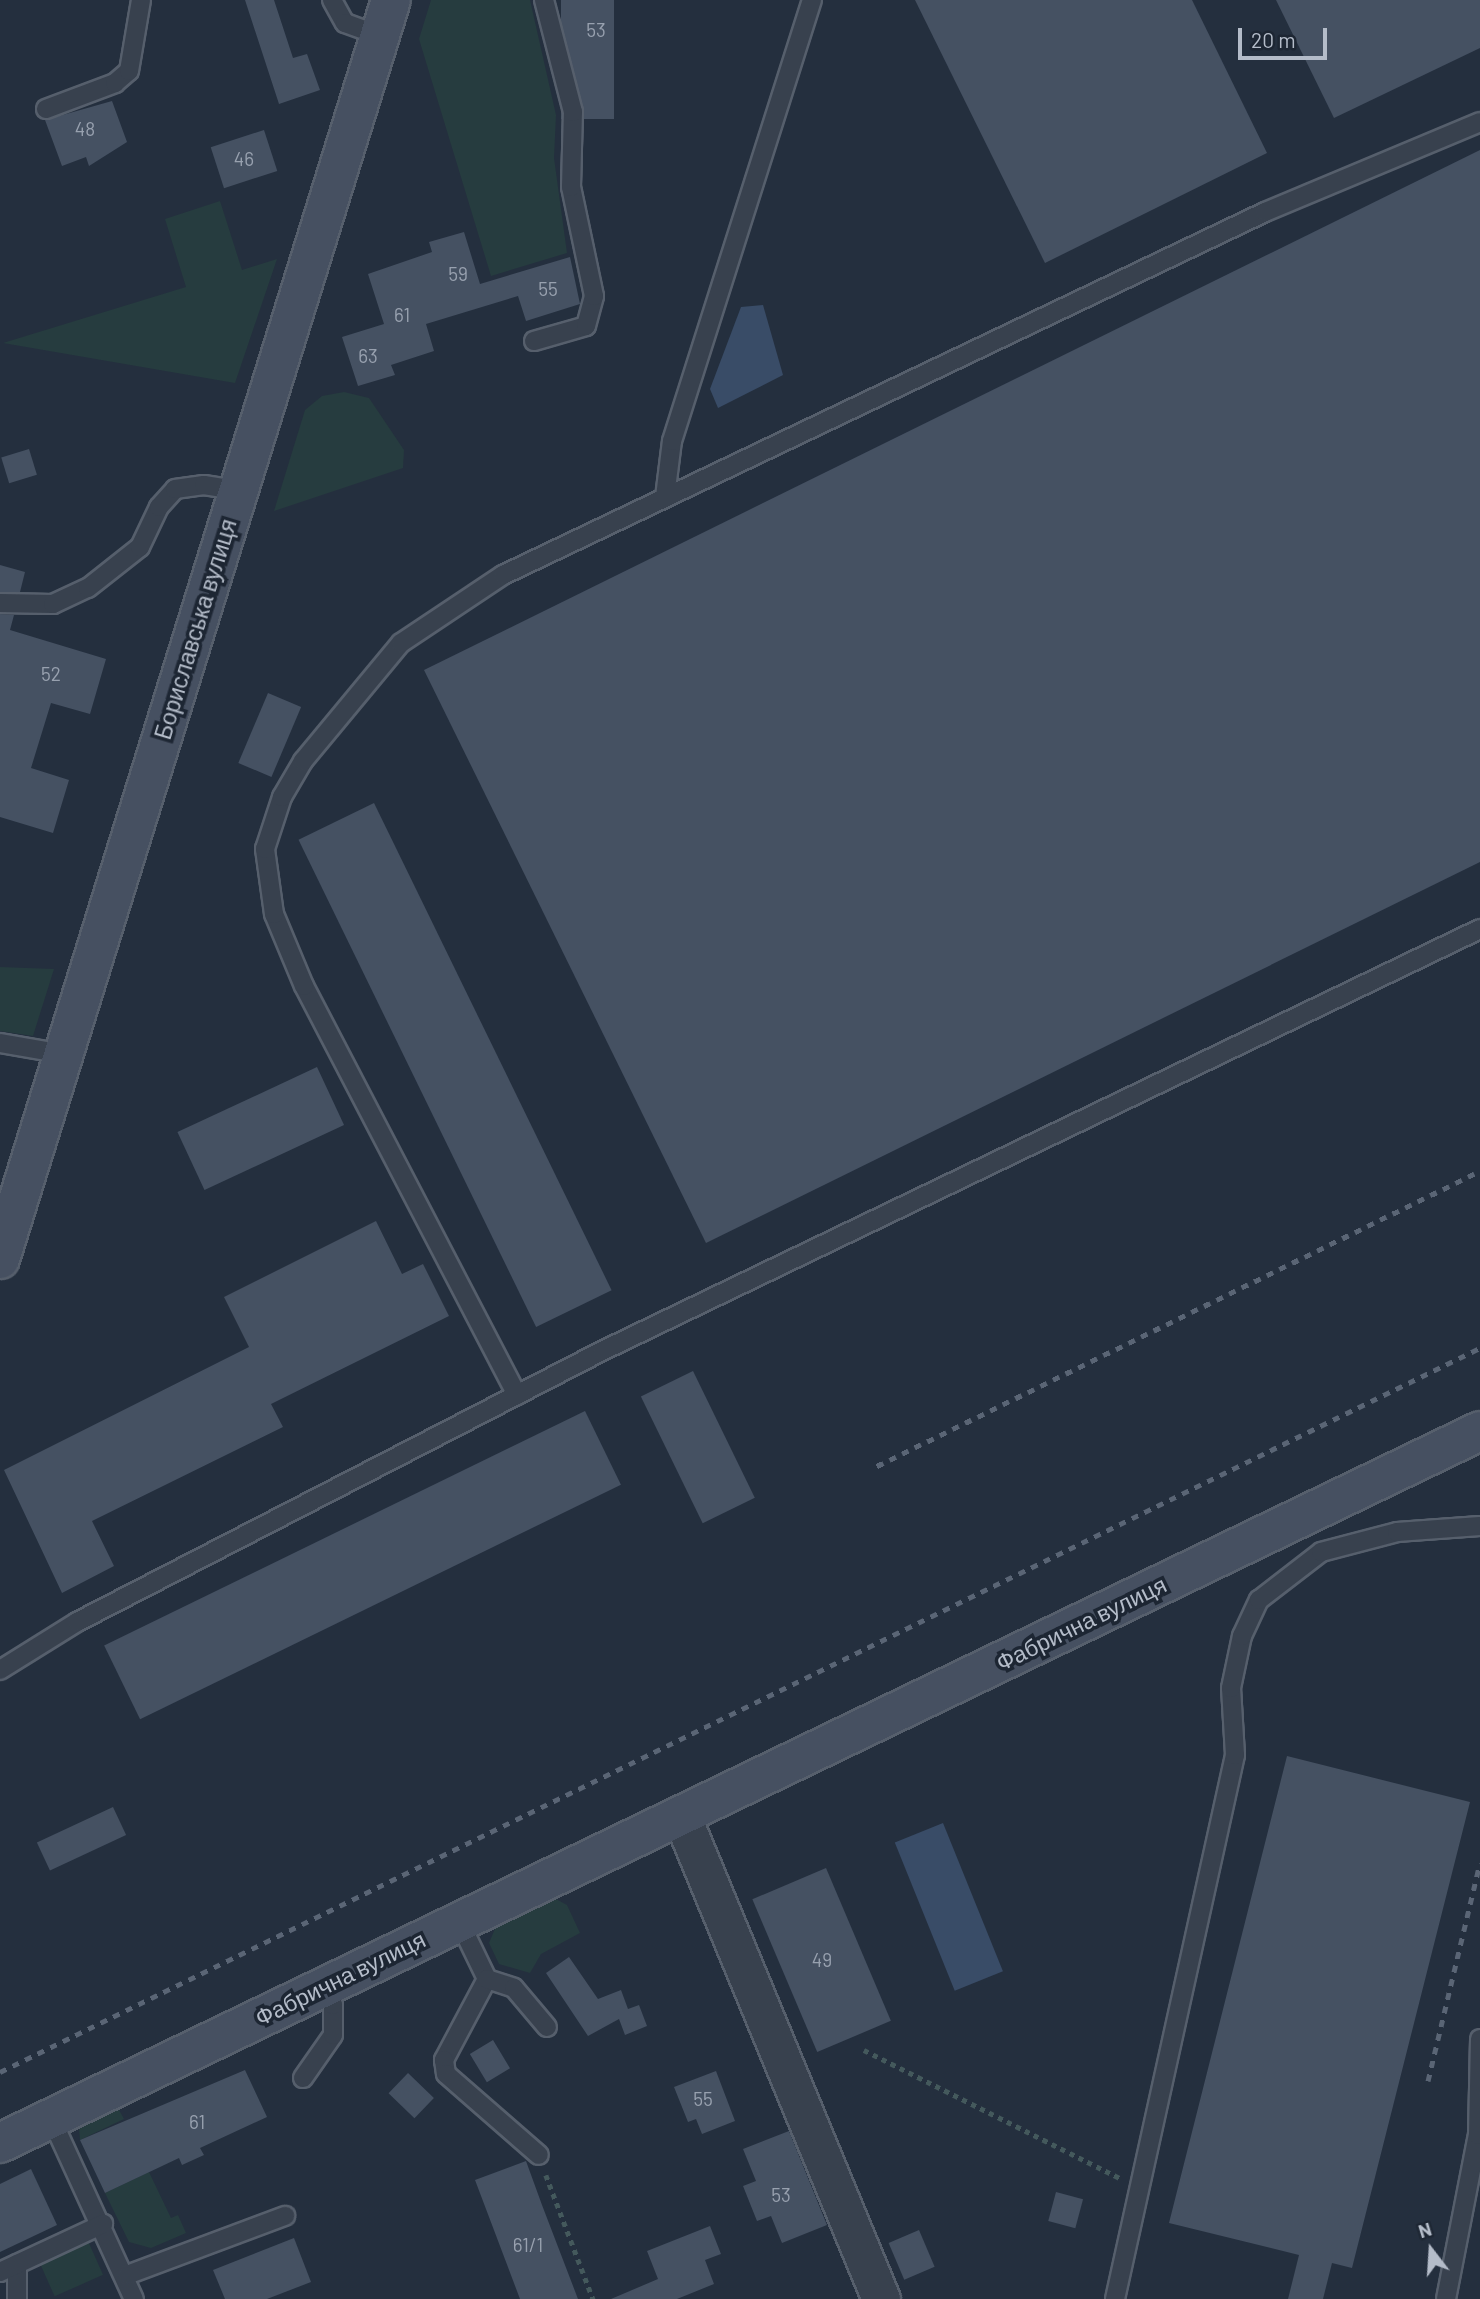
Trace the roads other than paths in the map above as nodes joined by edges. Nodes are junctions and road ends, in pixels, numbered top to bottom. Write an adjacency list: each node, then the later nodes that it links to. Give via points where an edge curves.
1 (141, 0): 7 (lane, via 128,71 115,83)
2 (332, 0): 6 (lane, via 345,23)
3 (391, 0): 6 (street, Бориславська вулиця)
4 (544, 0): 9 (lane, via 573,112 571,187 594,296 586,326)
5 (812, 0): 11 (lane, via 672,441)
6 (380, 36): 10 (street, Бориславська вулиця)
7 (46, 109)
8 (1480, 122): 11 (lane, via 1265,212)
9 (534, 341)
10 (236, 490): 12 (lane, via 204,485 175,489 159,507 140,547 88,588 44,605); 15 (street, Бориславська вулиця)
11 (665, 497): 17 (lane, via 503,575 401,643 303,761 282,797 265,849 274,914 304,986)
12 (0, 603)
13 (1480, 929): 17 (lane)
14 (0, 1043): 15 (lane)
15 (64, 1054): 16 (street, Бориславська вулиця)
16 (0, 1259)
17 (517, 1395): 20 (lane, via 77,1622)
18 (1480, 1431): 21 (street, Фабрична вулиця)
19 (1480, 1526): 39 (lane, via 1397,1532 1321,1552 1259,1600 1242,1636 1231,1688 1235,1755)
20 (0, 1670)
21 (681, 1815): 22 (street, Фабрична вулиця); 38 (street)
22 (459, 1921): 23 (lane); 24 (street, Фабрична вулиця)
23 (487, 1979): 25 (lane, via 514,1988); 30 (lane, via 444,2060 446,2074)
24 (325, 1986): 27 (lane, via 333,2005 334,2035); 28 (street, Фабрична вулиця)
25 (547, 2027)
26 (1480, 2039): 40 (lane, via 1478,2135)
27 (303, 2078)
28 (51, 2118): 29 (street, Фабрична вулиця); 32 (lane)
29 (0, 2143)
30 (539, 2155)
31 (285, 2216): 35 (lane)
32 (103, 2224): 33 (lane); 35 (lane)
33 (17, 2264): 34 (lane); 36 (lane)
34 (0, 2272)
35 (127, 2275): 37 (lane)
36 (17, 2299)
37 (134, 2299)
38 (881, 2299)
39 (1115, 2299)
40 (1446, 2299)

